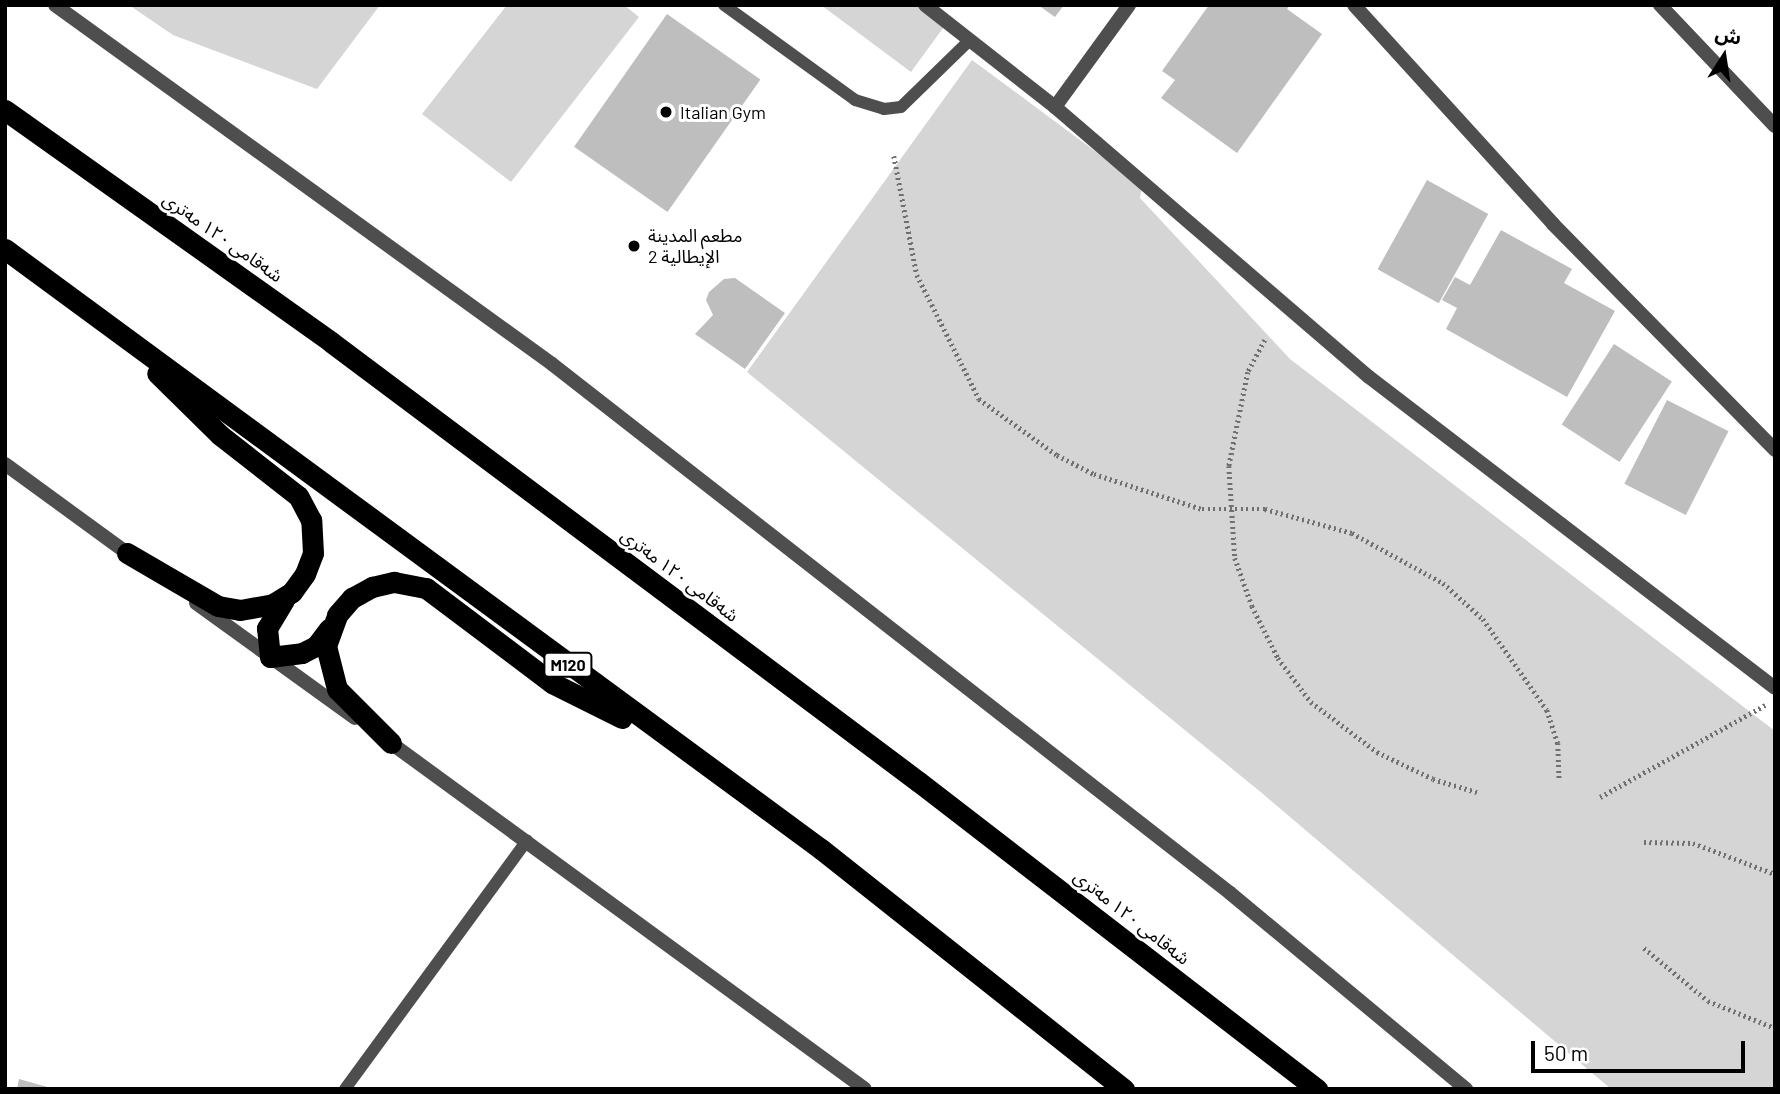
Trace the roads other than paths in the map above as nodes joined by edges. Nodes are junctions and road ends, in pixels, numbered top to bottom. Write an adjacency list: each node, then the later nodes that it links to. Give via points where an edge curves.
1 (55, 5): 27 (street, via 552,364 1230,893)
2 (724, 5): 7 (lane, via 855,100 884,109 901,107)
3 (925, 5): 7 (street)
4 (1129, 5): 8 (street)
5 (1354, 5): 13 (street, via 1553,224)
6 (1660, 5): 10 (street)
7 (970, 40): 8 (street)
8 (1055, 107): 19 (street, via 1369,377)
9 (5, 110): 26 (highway, شەقامی ١٢٠ مەتری, via 342,350 919,782)
10 (1775, 127)
11 (5, 249): 12 (highway, M120)
12 (103, 320): 16 (highway, via 219,435 298,496 311,520 314,542 310,564); 21 (highway, M120)
13 (1775, 450)
14 (5, 464): 15 (street)
15 (127, 554): 16 (highway, via 229,609 262,608); 18 (street)
16 (292, 592): 18 (highway, via 269,621)
17 (332, 624): 18 (highway, via 309,650); 20 (highway, via 326,646 331,679); 21 (highway, via 352,598 372,587 394,582 426,589 552,682)
18 (270, 657): 20 (street)
19 (1775, 688)
20 (391, 743): 22 (street)
21 (674, 744): 25 (highway, M120, via 821,849)
22 (527, 840): 23 (lane); 24 (street)
23 (345, 1089)
24 (865, 1089)
25 (1124, 1089)
26 (1317, 1089)
27 (1466, 1089)

